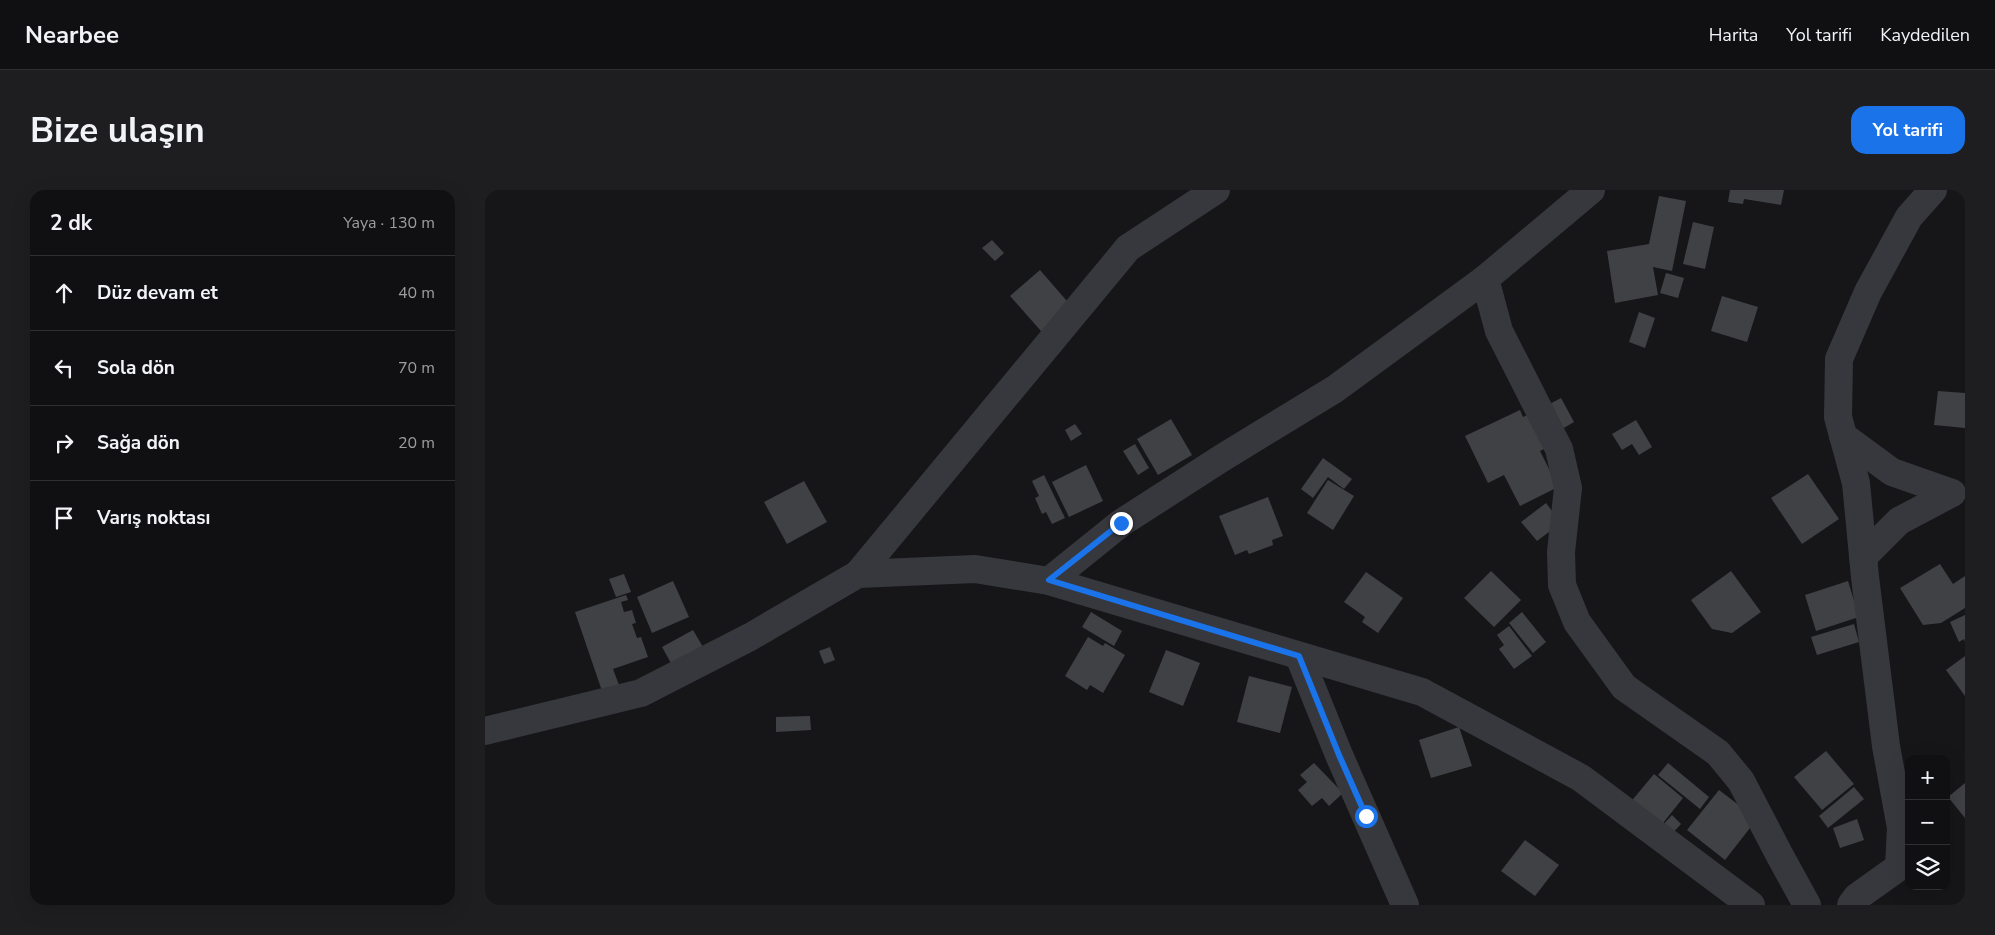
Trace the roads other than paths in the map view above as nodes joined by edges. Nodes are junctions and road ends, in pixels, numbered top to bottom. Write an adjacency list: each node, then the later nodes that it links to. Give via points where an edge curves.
1 (1217, 190): 8 (street, via 1128,248)
2 (1591, 190): 4 (street)
3 (1933, 190): 5 (street, via 1909,217 1868,292 1839,359 1838,417)
4 (1485, 279): 9 (street, via 1335,389 1121,523); 14 (street, via 1499,331 1559,449 1568,488 1561,552 1562,585 1577,622 1624,687 1717,753 1741,781)
5 (1843, 436): 6 (street, via 1892,472); 7 (street, via 1856,482)
6 (1958, 491): 7 (street, via 1899,521)
7 (1863, 556): 15 (street, via 1886,746 1901,828 1899,867 1857,897)
8 (858, 574): 9 (street, via 975,569); 11 (street, via 750,637 641,693)
9 (1049, 580): 10 (street)
10 (1299, 656): 12 (street); 13 (street, via 1422,692 1581,778)
11 (485, 731)
12 (1405, 905)
13 (1751, 905)
14 (1807, 905)
15 (1851, 905)

